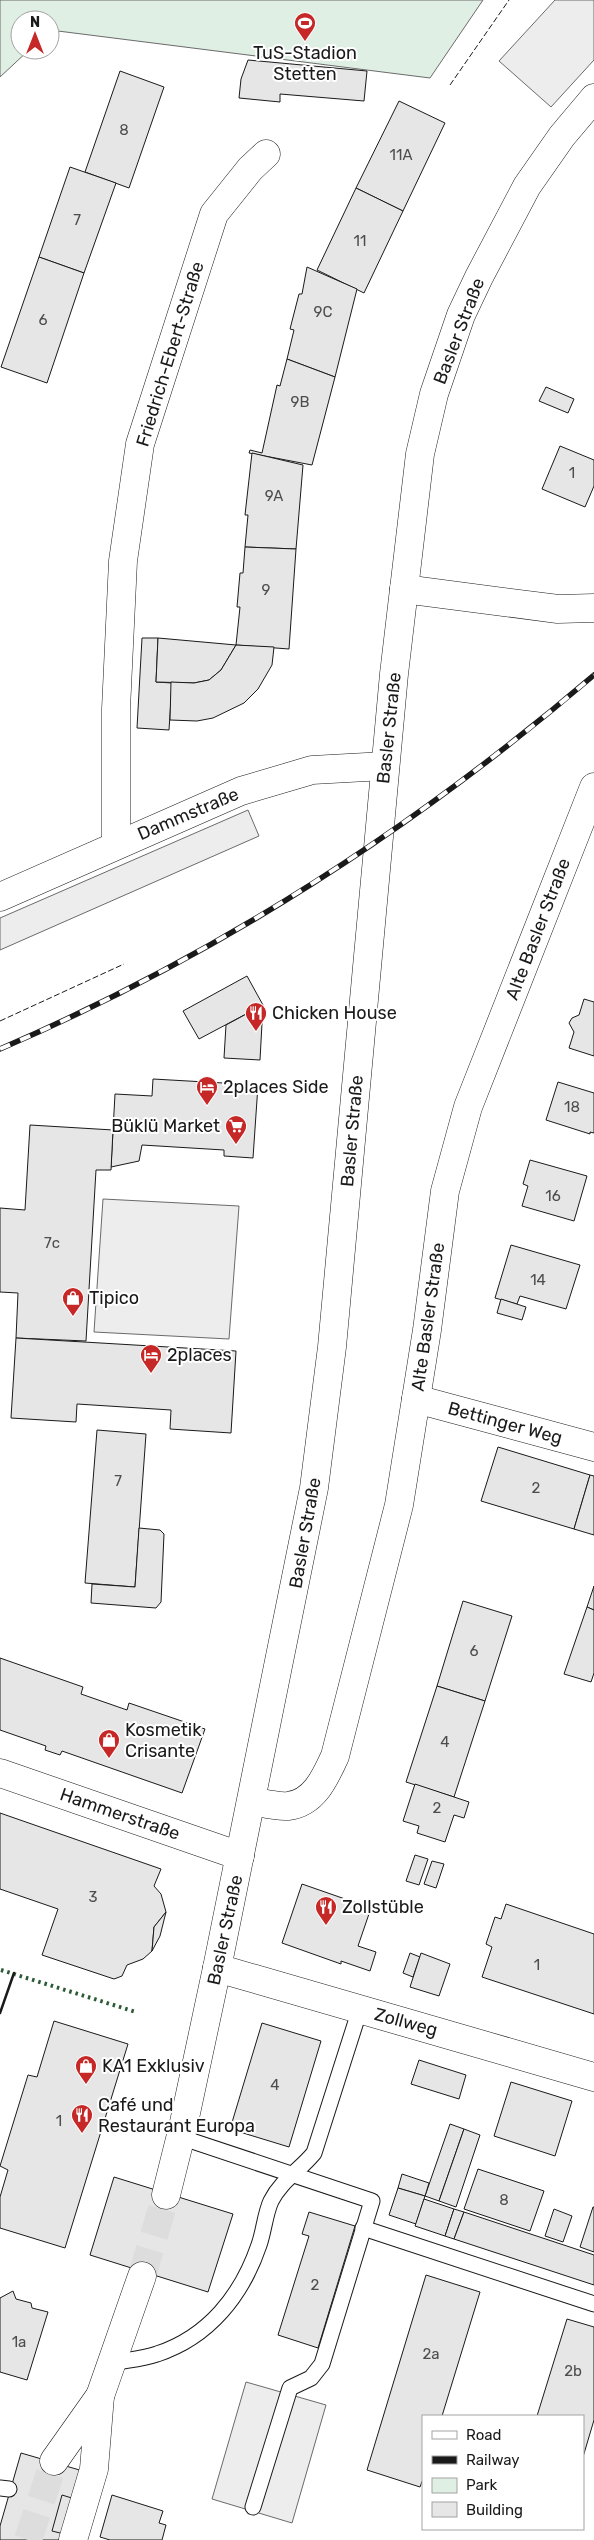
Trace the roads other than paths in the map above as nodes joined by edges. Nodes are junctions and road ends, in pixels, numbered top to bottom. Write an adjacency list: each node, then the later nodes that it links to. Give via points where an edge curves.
1 (594, 98): 3 (main road, Basler Straße, via 527,186 461,315 434,394 420,454)
2 (266, 154): 7 (main road, Friedrich-Ebert-Straße, via 214,214 140,444 123,560 116,709)
3 (404, 589): 4 (main road, via 558,608); 5 (main road, Basler Straße)
4 (594, 608)
5 (385, 766): 7 (main road, Dammstraße, via 312,770 274,781 241,791); 12 (main road, Basler Straße, via 332,1347 314,1488)
6 (594, 787): 9 (main road, Alte Basler Straße, via 468,1107 445,1191)
7 (116, 844): 8 (main road, Dammstraße)
8 (0, 897)
9 (416, 1399): 10 (main road, Bettinger Weg); 12 (main road, Alte Basler Straße, via 400,1505 335,1756 325,1778 308,1799 287,1806)
10 (594, 1447)
11 (0, 1773): 13 (main road, Hammerstraße)
12 (252, 1801): 13 (main road, Basler Straße)
13 (240, 1856): 14 (main road, Basler Straße)
14 (218, 1968): 15 (main road, Zollweg); 17 (main road, Basler Straße)
15 (360, 2010): 16 (main road, Zollweg); 18 (lane, via 314,2153)
16 (594, 2077)
17 (180, 2137): 18 (lane); 19 (main road, Basler Straße)
18 (292, 2176): 20 (lane, via 372,2202); 23 (lane, via 280,2186 270,2202 259,2245 243,2285 220,2316 195,2336 157,2354)
19 (166, 2195)
20 (363, 2228): 22 (lane); 26 (lane, via 322,2364 311,2378 290,2388)
21 (142, 2276): 23 (main road)
22 (594, 2304)
23 (112, 2363): 24 (main road)
24 (100, 2396): 25 (main road); 27 (main road, via 94,2469)
25 (56, 2458)
26 (253, 2506)
27 (73, 2540)

